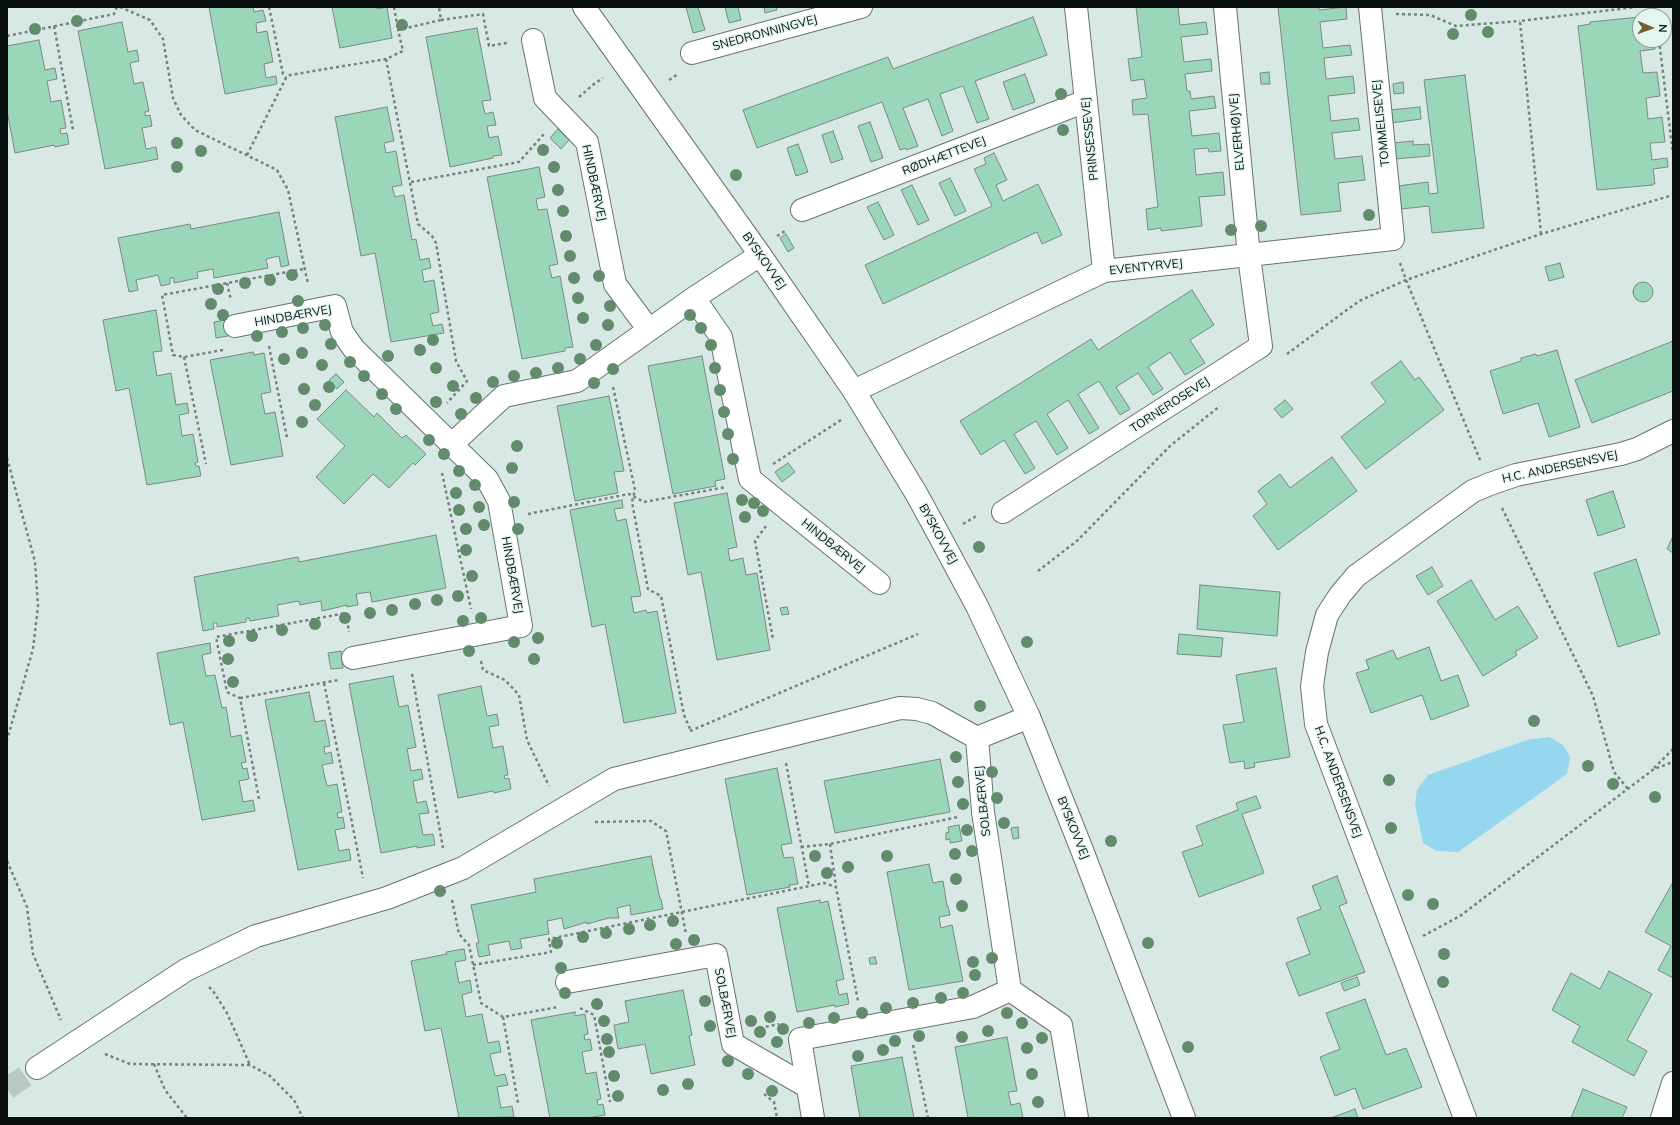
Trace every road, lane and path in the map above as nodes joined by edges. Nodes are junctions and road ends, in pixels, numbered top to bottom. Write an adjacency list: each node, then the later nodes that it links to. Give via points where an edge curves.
1 (117, 7): 15 (path, via 114,14)
2 (120, 7): 29 (path, via 150,20 163,39 173,98 181,115 195,130)
3 (269, 7): 23 (path)
4 (394, 7): 16 (path)
5 (439, 7): 13 (path)
6 (584, 7): 22 (street, BYSKOVVEJ)
7 (861, 7): 20 (street, SNEDRONNINGVEJ)
8 (1076, 7): 25 (street, PRINSESSEVEJ)
9 (1225, 7): 36 (street, ELVERHØJVEJ)
10 (1370, 7): 34 (street, TOMMELISEVEJ)
11 (1636, 7): 14 (path)
12 (1391, 14): 14 (path, via 1430,15 1456,26)
13 (441, 20): 16 (path); 18 (path, via 483,14 489,46)
14 (1520, 21): 33 (path)
15 (54, 26): 17 (path); 27 (path)
16 (398, 30): 21 (path, via 403,51)
17 (7, 36)
18 (533, 40): 26 (street, HINDBÆRVEJ, via 545,98)
19 (1660, 48): 28 (path)
20 (692, 53): 24 (path, via 687,67)
21 (386, 59): 23 (path, via 290,75); 30 (path)
22 (624, 64): 24 (street, BYSKOVVEJ); 26 (path, via 594,84)
23 (286, 78): 29 (path)
24 (647, 95): 35 (street, BYSKOVVEJ)
25 (1086, 101): 32 (street, RØDHÆTTEVEJ); 37 (street, PRINSESSEVEJ)
26 (561, 114): 30 (path, via 519,162); 42 (street, HINDBÆRVEJ, via 587,142 615,284)
27 (73, 130)
28 (1673, 154)
29 (247, 155): 40 (path, via 277,170 288,190)
30 (411, 182): 49 (path, via 418,224 436,243 456,361 467,381)
31 (1673, 195): 33 (path)
32 (802, 210): 35 (path, via 798,223)
33 (1540, 234): 38 (path)
34 (1393, 239): 36 (street, EVENTYRVEJ)
35 (758, 252): 39 (street); 47 (street, BYSKOVVEJ)
36 (1249, 256): 37 (street, EVENTYRVEJ); 60 (street, TORNEROSEVEJ, via 1261,346)
37 (1104, 271): 47 (street, EVENTYRVEJ)
38 (1406, 280): 45 (path, via 1359,301); 57 (path)
39 (694, 298): 42 (street); 56 (street, via 721,337)
40 (314, 310): 41 (street, HINDBÆRVEJ); 49 (street, HINDBÆRVEJ, via 336,306 342,332 354,349)
41 (236, 326)
42 (649, 330): 46 (street)
43 (268, 341): 51 (path)
44 (184, 357): 54 (path)
45 (1283, 357)
46 (600, 365): 52 (street, via 577,381 504,396); 58 (path, via 612,381 635,490)
47 (858, 398): 56 (path); 62 (street, BYSKOVVEJ)
48 (1223, 404): 63 (path, via 1170,446 1078,540)
49 (429, 421): 52 (street, HINDBÆRVEJ)
50 (1673, 431): 57 (street, H.C. ANDERSENSVEJ, via 1621,454 1516,475)
51 (287, 438)
52 (452, 444): 61 (street, HINDBÆRVEJ, via 488,479 499,501)
53 (7, 458): 77 (path, via 36,562 38,606 33,649)
54 (206, 464)
55 (442, 470): 65 (path)
56 (750, 479): 58 (path, via 734,485 644,502); 59 (street, HINDBÆRVEJ)
57 (1490, 484): 81 (path, via 1593,696 1614,772); 92 (street, H.C. ANDERSENSVEJ, via 1473,491 1356,576 1327,615 1317,652 1312,686 1316,724)
58 (633, 496): 61 (path, via 629,494); 73 (path, via 648,589 662,596 684,715)
59 (782, 505): 64 (street, HINDBÆRVEJ); 67 (path, via 755,541)
60 (1003, 512): 62 (path, via 984,511)
61 (502, 519): 65 (street, HINDBÆRVEJ, via 520,626)
62 (940, 537): 72 (street, BYSKOVVEJ, via 977,606)
63 (1038, 571)
64 (879, 583)
65 (476, 634): 68 (street, HINDBÆRVEJ); 83 (path, via 483,670 505,680 519,695 527,740)
66 (918, 634): 73 (path)
67 (773, 639)
68 (407, 648): 69 (street, HINDBÆRVEJ); 88 (path)
69 (353, 658): 70 (path, via 356,677); 71 (path, via 346,613 216,637 227,692)
70 (324, 683): 71 (path); 91 (path)
71 (240, 698): 82 (path)
72 (1029, 717): 76 (street); 116 (street, BYSKOVVEJ)
73 (690, 731): 74 (path)
74 (684, 735)
75 (782, 737): 76 (street, via 900,708 932,713); 83 (street, via 614,779); 86 (path)
76 (978, 738): 84 (street, SOLBÆRVEJ)
77 (7, 740)
78 (1673, 749): 80 (path)
79 (1673, 762): 80 (path)
80 (1654, 769): 81 (path)
81 (1628, 789): 92 (path, via 1460,916)
82 (259, 799)
83 (561, 810): 88 (street); 93 (path, via 572,822 651,821 666,831)
84 (983, 812): 85 (path); 96 (street, SOLBÆRVEJ)
85 (830, 844): 86 (path); 90 (path)
86 (801, 847): 89 (path)
87 (7, 861): 101 (path, via 27,906 33,954)
88 (447, 875): 91 (street); 99 (path, via 459,934 469,945 481,1003)
89 (809, 886)
90 (836, 887)
91 (368, 904): 94 (street, via 256,936)
92 (1400, 949): 117 (street, H.C. ANDERSENSVEJ)
93 (691, 960): 95 (street, SOLBÆRVEJ); 106 (street, SOLBÆRVEJ, via 716,955 733,1044)
94 (186, 970): 101 (street); 103 (path, via 213,991 227,1013)
95 (567, 982)
96 (1010, 990): 100 (street, via 973,1008); 115 (street, via 1061,1025)
97 (573, 1004): 108 (path, via 594,1015)
98 (560, 1006): 99 (path)
99 (503, 1017): 109 (path)
100 (908, 1019): 106 (street, via 800,1039); 114 (path)
101 (79, 1040): 102 (path, via 106,1055 130,1064); 104 (street)
102 (154, 1064): 103 (path); 110 (path, via 165,1090)
103 (250, 1065): 111 (path, via 270,1076 294,1100)
104 (37, 1068)
105 (1673, 1083): 118 (street)
106 (808, 1087): 113 (street)
107 (761, 1092): 112 (path, via 774,1102)
108 (610, 1102)
109 (518, 1104)
110 (187, 1118)
111 (302, 1118)
112 (777, 1118)
113 (813, 1118)
114 (928, 1118)
115 (1077, 1118)
116 (1184, 1118)
117 (1465, 1118)
118 (1662, 1118)

